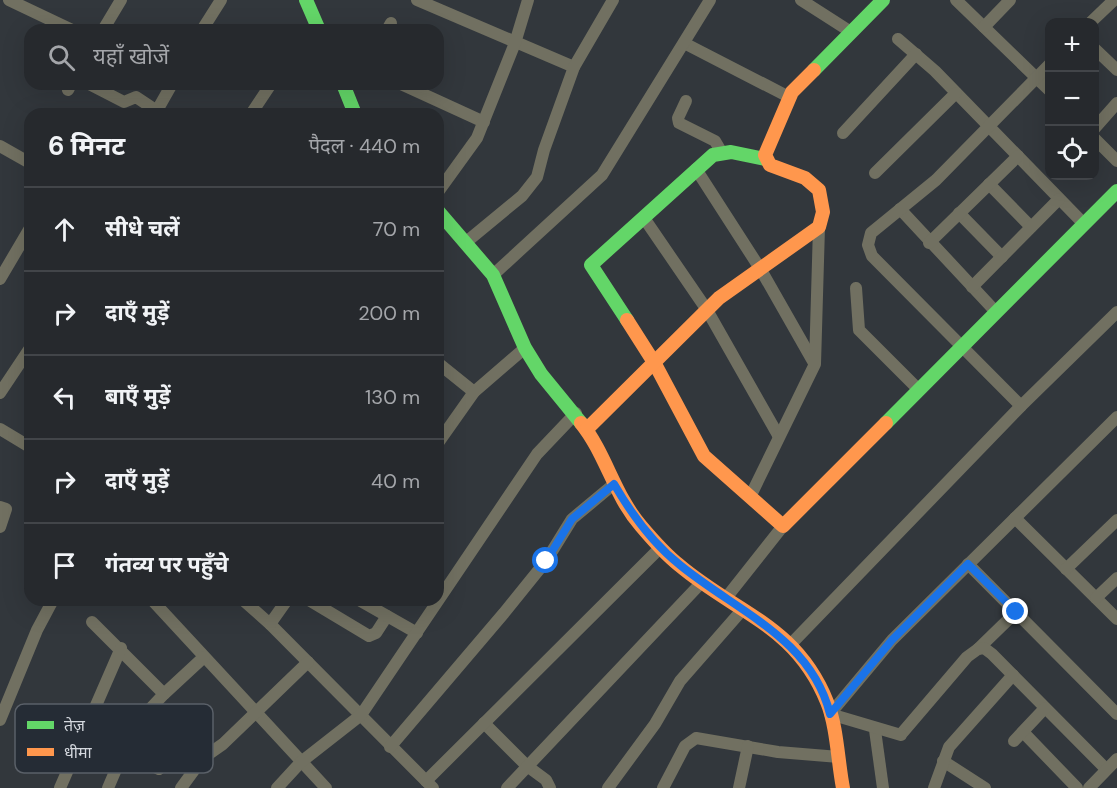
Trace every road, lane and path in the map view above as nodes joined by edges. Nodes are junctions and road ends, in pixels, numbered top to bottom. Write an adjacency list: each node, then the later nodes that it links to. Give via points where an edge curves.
1 (9, 0): 15 (street)
2 (121, 0): 16 (street)
3 (221, 0): 17 (street)
4 (306, 0): 18 (street)
5 (417, 0): 22 (street)
6 (528, 0): 22 (street)
7 (710, 0): 23 (street)
8 (801, 0): 20 (street)
9 (883, 0): 20 (street)
10 (956, 0): 19 (street)
11 (1010, 0): 19 (street)
12 (1114, 0): 14 (street)
13 (608, 1): 26 (street)
14 (1095, 18)
15 (59, 24)
16 (107, 24)
17 (206, 24)
18 (312, 24)
19 (984, 27): 29 (street)
20 (851, 32): 37 (street)
21 (898, 39): 25 (street)
22 (515, 43): 26 (street); 44 (street)
23 (684, 43): 37 (street); 73 (street, via 602,175)
24 (1099, 52): 28 (street)
25 (915, 54): 36 (street); 47 (street)
26 (574, 67): 68 (street, via 537,177 522,196)
27 (1045, 69): 29 (street)
28 (1117, 70)
29 (1036, 77): 30 (street); 45 (street)
30 (1045, 86)
31 (101, 90): 40 (street, via 126,103 136,97)
32 (169, 90): 41 (street)
33 (268, 90): 42 (street)
34 (345, 90): 43 (street)
35 (425, 90): 44 (street)
36 (956, 93): 45 (street); 56 (street)
37 (789, 97): 52 (street)
38 (686, 101): 50 (street, via 679,123 715,141)
39 (1117, 103): 46 (street)
40 (150, 108)
41 (159, 108)
42 (255, 108)
43 (353, 108)
44 (484, 122): 57 (street)
45 (988, 125): 51 (street); 61 (street, via 936,180)
46 (1098, 126)
47 (843, 133)
48 (1099, 142): 54 (street)
49 (0, 146): 53 (street)
50 (722, 153): 52 (street); 55 (street, via 713,155)
51 (1018, 156): 58 (street); 60 (street)
52 (765, 159): 66 (street, via 770,165 817,184 822,193)
53 (24, 160)
54 (1117, 160)
55 (696, 169): 64 (street); 72 (street)
56 (875, 173)
57 (444, 184)
58 (989, 184): 62 (street); 67 (street)
59 (1117, 191): 65 (street)
60 (1059, 199): 65 (street); 67 (street)
61 (900, 209): 69 (street); 80 (street, via 871,233 868,245 872,256)
62 (959, 213): 69 (street); 71 (street)
63 (444, 218): 68 (street)
64 (644, 218): 77 (street); 83 (street, via 591,265)
65 (1084, 224): 78 (street)
66 (819, 227): 72 (street); 84 (street)
67 (1031, 227): 71 (street)
68 (465, 243): 73 (street)
69 (929, 243): 75 (street)
70 (24, 249): 74 (street)
71 (1002, 257): 75 (street)
72 (761, 270): 77 (street); 84 (street)
73 (493, 275): 81 (street)
74 (0, 279)
75 (972, 287): 78 (street)
76 (856, 288): 86 (street, via 859,330)
77 (707, 310): 83 (street); 95 (street)
78 (996, 312): 80 (street)
79 (1117, 312): 89 (street)
80 (962, 346): 86 (street); 89 (street)
81 (525, 348): 87 (street); 90 (street, via 541,374)
82 (24, 357): 88 (street)
83 (655, 364): 92 (street); 98 (street, via 704,456)
84 (815, 364): 95 (street)
85 (444, 368): 87 (street)
86 (919, 390): 102 (street)
87 (474, 392): 94 (street)
88 (0, 393)
89 (1021, 406): 126 (street)
90 (576, 414): 92 (street); 109 (street, via 537,454)
91 (1117, 417): 100 (street)
92 (586, 429): 97 (street)
93 (0, 430): 96 (street)
94 (444, 434)
95 (778, 435): 98 (street)
96 (24, 444)
97 (614, 484): 104 (street, via 628,509); 144 (street, via 572,519 546,561)
98 (750, 497): 102 (street)
99 (0, 507): 103 (street, via 6,509)
100 (1015, 518): 105 (street); 106 (street)
101 (1117, 520): 106 (street)
102 (783, 526): 110 (street)
103 (0, 527)
104 (660, 548): 108 (street); 141 (street)
105 (968, 564): 120 (street); 137 (street, via 892,640)
106 (1066, 569): 111 (street)
107 (1117, 578): 111 (street)
108 (702, 582): 110 (street); 150 (street)
109 (444, 593)
110 (726, 598): 119 (street)
111 (1096, 598): 122 (street)
112 (50, 606): 140 (street)
113 (157, 606): 129 (street)
114 (250, 606): 124 (street)
115 (282, 606): 124 (street)
116 (319, 606): 121 (street, via 369,636 376,633)
117 (370, 606): 121 (street)
118 (435, 606): 125 (street)
119 (743, 609): 126 (street); 157 (street, via 680,681 655,724)
120 (1016, 612): 128 (street); 138 (street)
121 (387, 616): 125 (street)
122 (1117, 619)
123 (92, 622): 127 (street)
124 (270, 624): 130 (street)
125 (417, 633): 139 (street)
126 (790, 644): 137 (street, via 806,662)
127 (121, 648): 132 (street); 133 (street)
128 (978, 649): 131 (street, via 984,648); 137 (street, via 902,733)
129 (204, 657): 132 (street); 136 (street)
130 (308, 662): 136 (street); 139 (street)
131 (1013, 675): 135 (street); 148 (street, via 953,741)
132 (164, 693): 134 (street)
133 (97, 704)
134 (154, 704)
135 (1045, 708): 151 (street); 170 (street, via 1018,737)
136 (254, 713): 145 (street); 149 (street)
137 (830, 714): 146 (street)
138 (1117, 714)
139 (362, 715): 144 (street); 149 (street)
140 (0, 720)
141 (484, 723): 150 (street); 155 (street)
142 (875, 730): 168 (street)
143 (748, 746): 146 (street); 165 (street, via 692,740); 166 (street)
144 (390, 747): 155 (street)
145 (213, 751)
146 (838, 757): 167 (street)
147 (1117, 759): 151 (street)
148 (943, 761): 156 (street); 169 (street)
149 (301, 762): 161 (street); 162 (street)
150 (527, 766): 163 (street); 164 (street, via 546,780)
151 (1106, 770): 171 (street)
152 (67, 773): 158 (street)
153 (114, 773): 159 (street)
154 (192, 773): 160 (street)
155 (430, 784)
156 (980, 786)
157 (609, 787)
158 (60, 788)
159 (108, 788)
160 (181, 788)
161 (277, 788)
162 (326, 788)
163 (507, 788)
164 (550, 788)
165 (663, 788)
166 (739, 788)
167 (843, 788)
168 (882, 788)
169 (934, 788)
170 (1077, 788)
171 (1089, 788)

